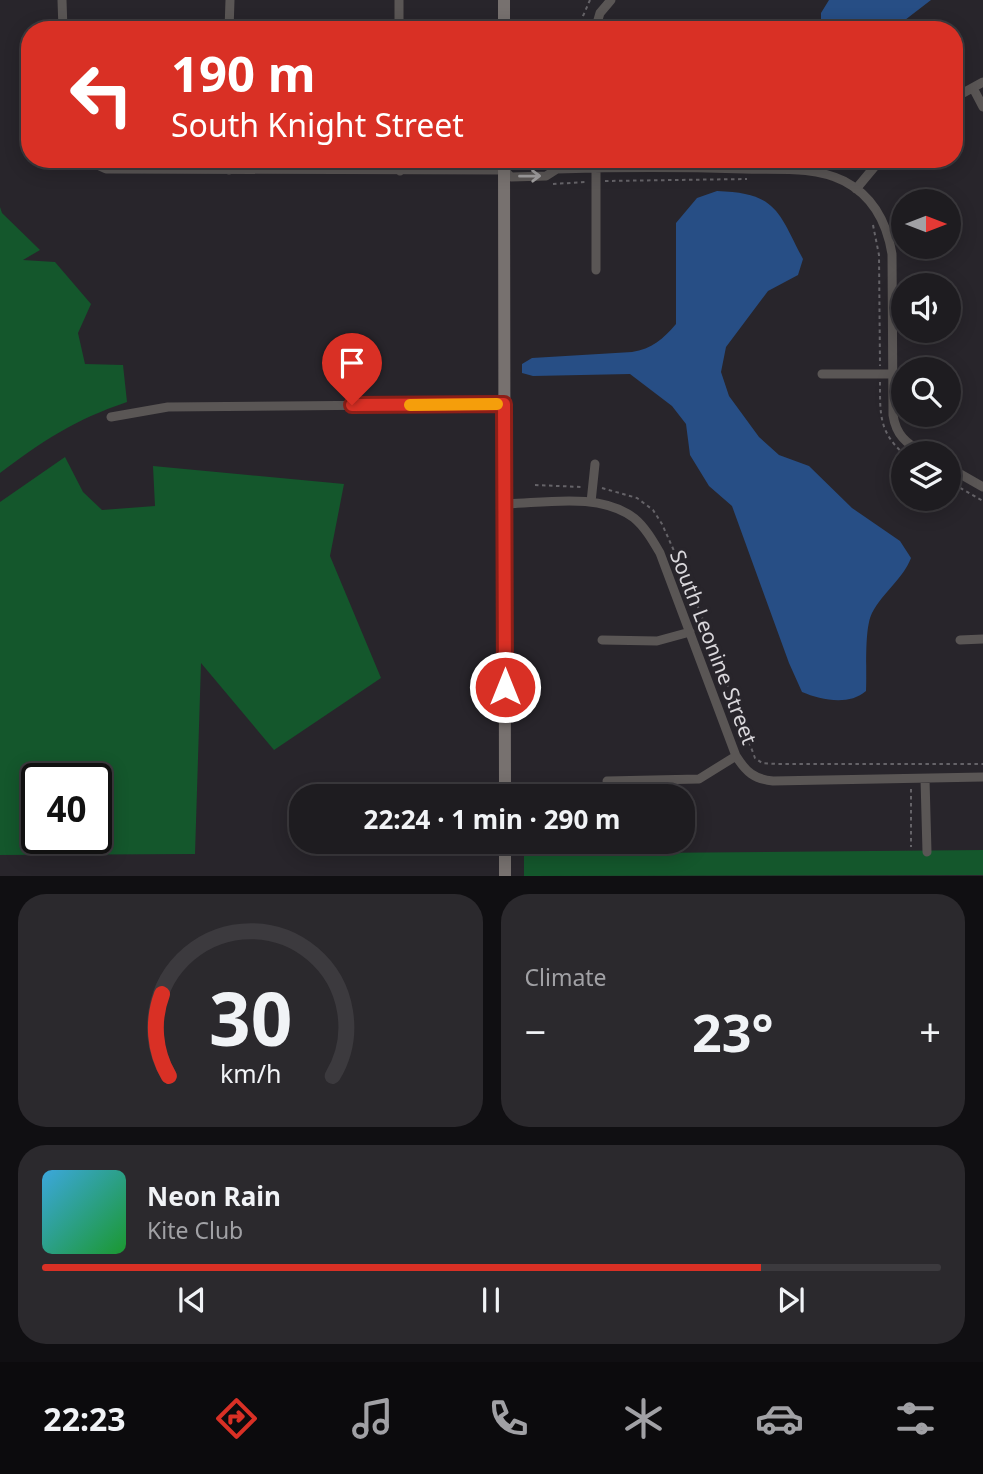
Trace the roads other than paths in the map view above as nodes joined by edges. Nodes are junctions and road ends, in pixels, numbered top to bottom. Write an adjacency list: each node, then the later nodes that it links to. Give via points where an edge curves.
1 (62, 0): 6 (street)
2 (230, 0): 7 (street)
3 (399, 0): 8 (street)
4 (503, 0): 9 (street)
5 (611, 0): 10 (street)
6 (63, 21)
7 (229, 21)
8 (399, 21)
9 (504, 21)
10 (598, 21)
11 (983, 82): 12 (street)
12 (973, 88): 13 (street); 14 (street)
13 (963, 93)
14 (983, 107)
15 (104, 168): 24 (street)
16 (452, 168): 25 (street)
17 (504, 168): 31 (street)
18 (506, 168): 23 (street, one-way to 23, via 511,177 547,176)
19 (565, 168): 23 (street)
20 (596, 168): 27 (street)
21 (721, 168): 26 (street, via 806,170 833,176)
22 (874, 168): 26 (street)
23 (557, 169)
24 (229, 170): 25 (street)
25 (400, 171)
26 (856, 189): 28 (street, via 876,210 889,239)
27 (596, 270)
28 (893, 357)
29 (891, 373): 30 (street)
30 (822, 374)
31 (504, 404): 32 (street, via 168,407); 37 (street)
32 (111, 417)
33 (595, 464): 36 (street)
34 (961, 474): 35 (street)
35 (983, 486)
36 (591, 502): 37 (street, South Leonine Street); 38 (street, South Leonine Street, via 619,510 643,527 660,553)
37 (505, 504): 46 (street)
38 (690, 632): 40 (street, via 657,641); 42 (street, South Leonine Street)
39 (983, 639): 41 (street)
40 (602, 640)
41 (960, 640)
42 (736, 756): 44 (street, South Leonine Street, via 744,769 762,780); 45 (street, via 699,779)
43 (983, 777): 44 (street, South Leonine Street)
44 (925, 779): 47 (street)
45 (607, 781)
46 (505, 784)
47 (927, 852)
48 (505, 854): 49 (street)
49 (505, 876)

